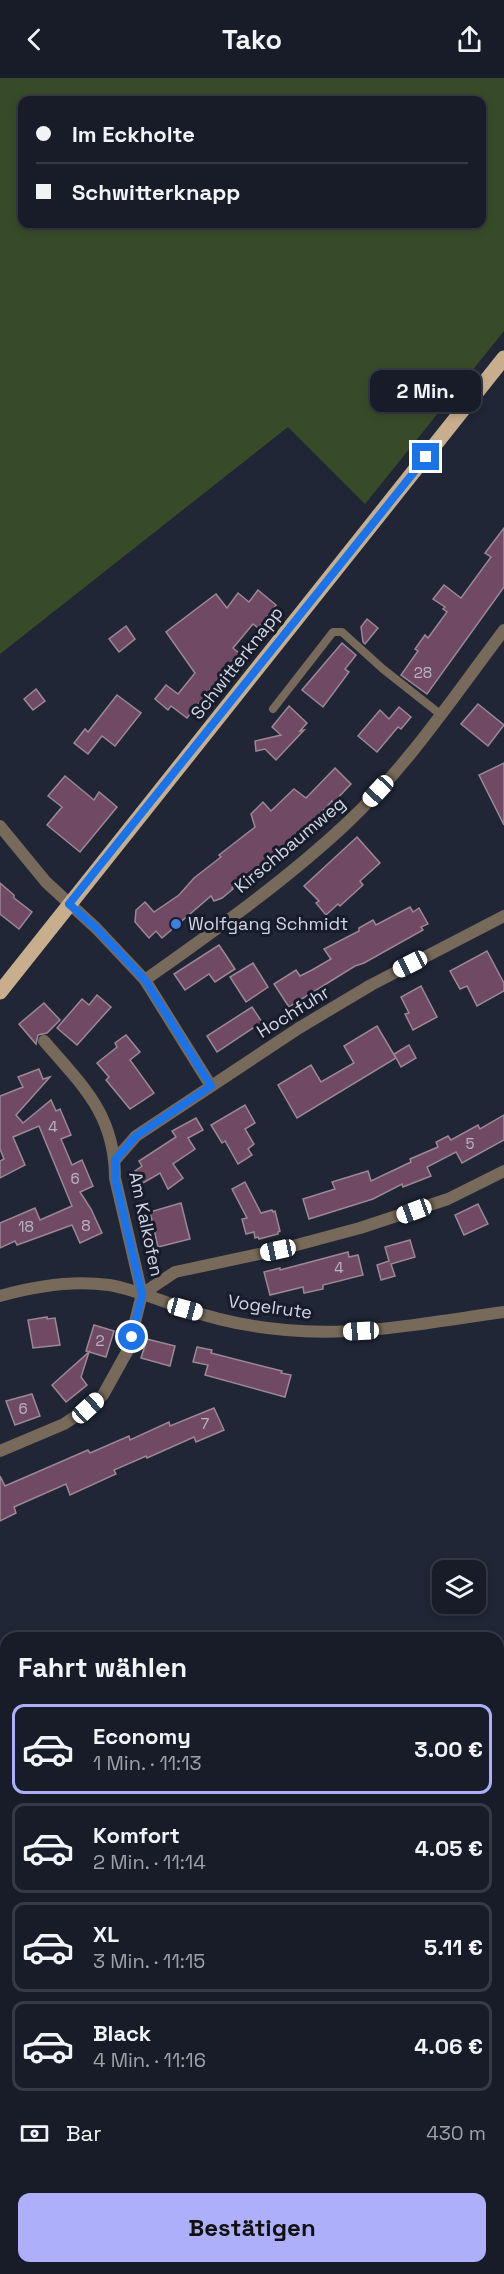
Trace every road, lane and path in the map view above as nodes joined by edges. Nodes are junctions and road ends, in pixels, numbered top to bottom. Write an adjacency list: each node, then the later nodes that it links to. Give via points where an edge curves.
1 (504, 358): 6 (main road, Schwitterknapp)
2 (504, 630): 4 (street, Kirschbaumweg)
3 (273, 709): 4 (lane, via 333,632 342,632)
4 (440, 714): 8 (street, Kirschbaumweg, via 393,774 347,823 270,888)
5 (0, 826): 6 (street)
6 (69, 904): 8 (street); 9 (main road, Schwitterknapp)
7 (504, 916): 11 (street, Hochfuhr, via 371,985)
8 (145, 980): 11 (street)
9 (0, 992)
10 (44, 1041): 12 (street, Am Kalkofen, via 88,1091 105,1123)
11 (211, 1086): 12 (street, Hochfuhr, via 136,1136)
12 (115, 1160): 14 (street, Am Kalkofen, via 115,1178)
13 (504, 1171): 14 (street, via 448,1198 379,1222 278,1250 175,1272)
14 (142, 1294): 15 (street, Vogelrute, via 83,1283); 16 (street, Vogelrute, via 232,1323 326,1333); 17 (street, via 128,1350 103,1395 64,1424)
15 (0, 1296)
16 (504, 1312)
17 (0, 1451)

